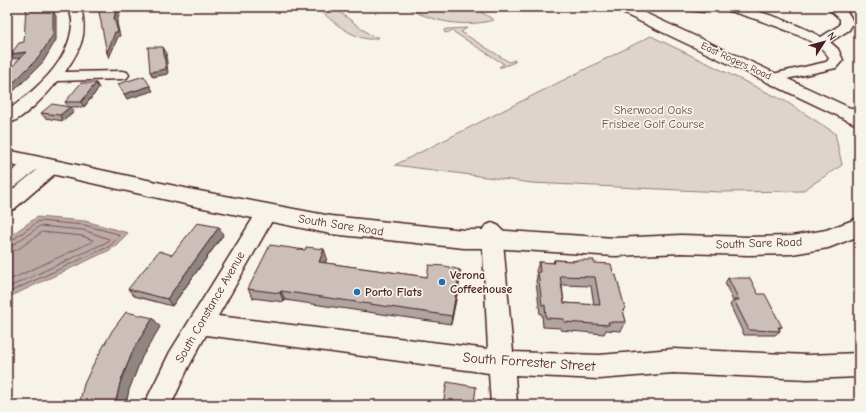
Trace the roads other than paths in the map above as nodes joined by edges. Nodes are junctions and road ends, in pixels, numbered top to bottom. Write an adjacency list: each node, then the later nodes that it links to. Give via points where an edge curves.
1 (75, 7): 8 (street, via 79,20 78,35 73,49)
2 (621, 7): 9 (main road, East Rogers Road)
3 (733, 9): 5 (street, via 751,13)
4 (836, 10): 5 (street, via 846,18 847,24)
5 (821, 42): 6 (street, via 834,52 836,60 831,65)
6 (820, 68): 9 (street); 10 (street)
7 (122, 75): 8 (street)
8 (54, 77): 11 (street)
9 (773, 78): 10 (main road, East Rogers Road)
10 (792, 87): 12 (main road, East Rogers Road)
11 (7, 119)
12 (856, 119)
13 (7, 151): 20 (main road, South Sare Road, via 272,204)
14 (7, 158): 15 (main road, South Sare Road)
15 (43, 165): 16 (street); 17 (street); 18 (main road, South Sare Road)
16 (7, 184)
17 (7, 204)
18 (267, 212): 20 (main road, South Sare Road, via 367,230 464,239); 21 (street, South Constance Avenue)
19 (859, 227): 20 (main road, South Sare Road, via 828,239 792,245 749,246 681,244 615,247)
20 (492, 235): 22 (street)
21 (200, 324): 22 (street, South Forrester Street); 24 (street, South Constance Avenue)
22 (502, 363): 23 (street, South Forrester Street, via 599,367 673,361 808,367); 25 (street)
23 (859, 365)
24 (157, 405)
25 (504, 405)

